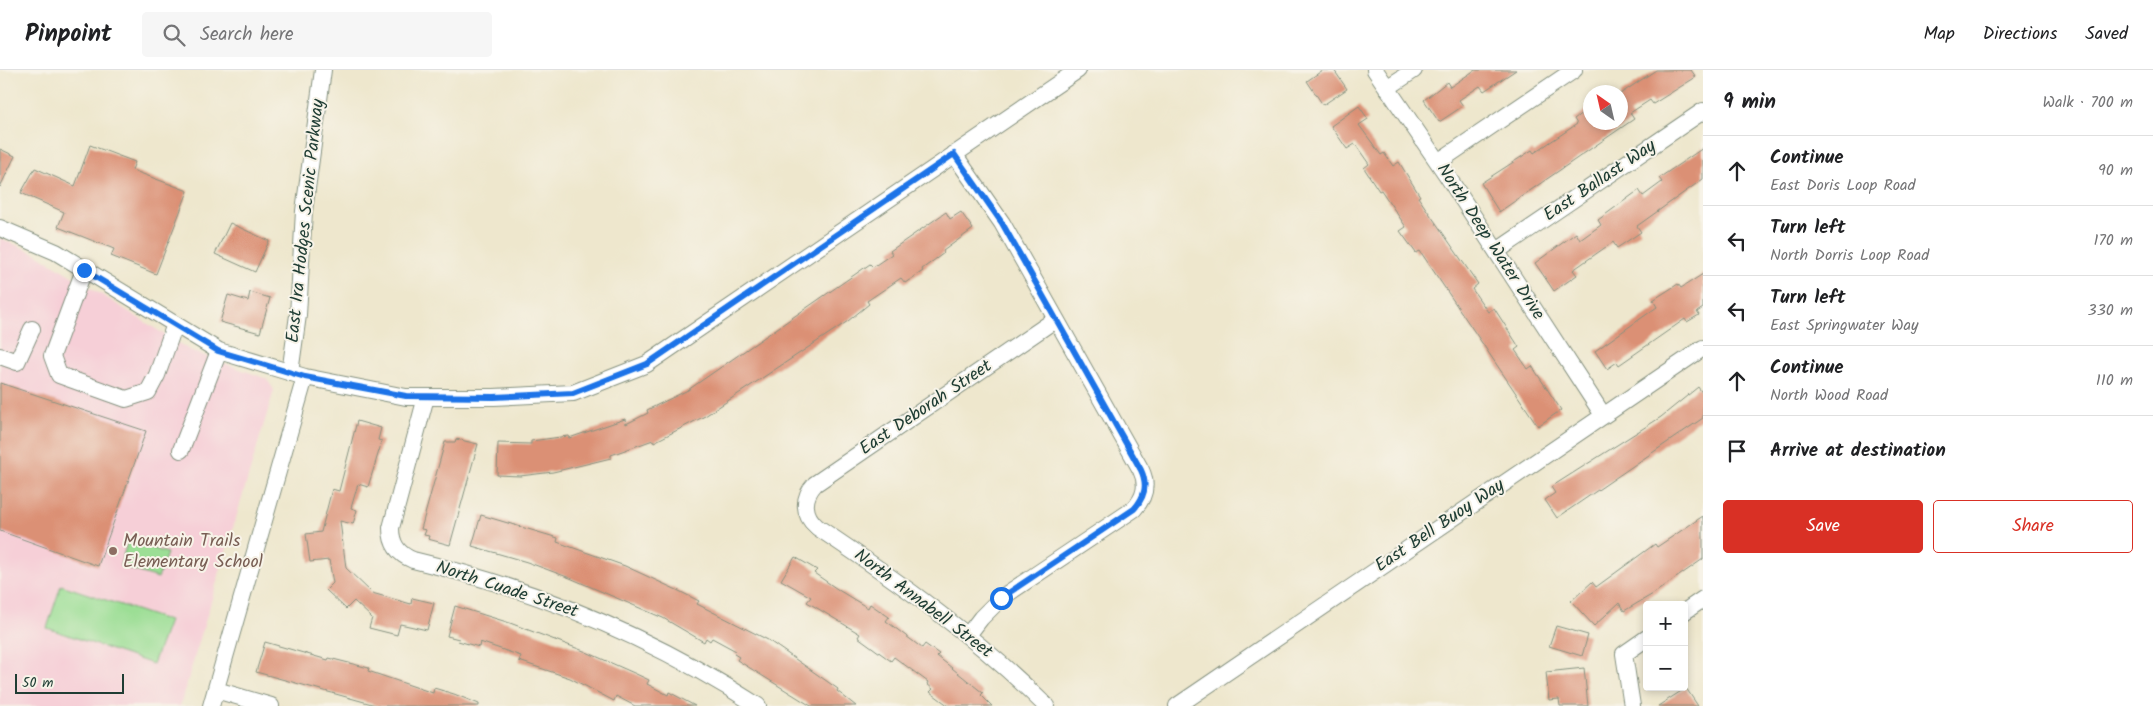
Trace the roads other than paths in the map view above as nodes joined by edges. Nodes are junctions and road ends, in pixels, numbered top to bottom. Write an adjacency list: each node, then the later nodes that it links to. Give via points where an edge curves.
1 (323, 70): 19 (street, East Ira Hodges Scenic Parkway, via 304,211)
2 (1078, 70): 8 (street)
3 (1375, 70): 6 (street, North Deep Water Drive)
4 (1414, 70): 6 (street)
5 (1574, 70): 9 (street)
6 (1387, 88): 9 (street, North Deep Water Drive)
7 (1703, 110): 11 (street, East Ballast Way)
8 (954, 154): 13 (street, via 1002,223); 20 (street, via 647,364 573,393)
9 (1438, 162): 11 (street, North Deep Water Drive)
10 (0, 228): 12 (street, via 56,252)
11 (1497, 251): 21 (street, North Deep Water Drive)
12 (84, 270): 14 (street); 14 (street, via 52,356 59,375 126,399 148,392)
13 (1056, 320): 23 (street, East Deborah Street, via 815,484); 26 (street, via 1141,470 1144,493 1134,509 1001,598)
14 (175, 324): 17 (street)
15 (32, 329): 18 (street, via 17,362)
16 (1703, 348): 21 (street, East Bell Buoy Way)
17 (218, 351): 19 (street); 22 (street)
18 (0, 356)
19 (297, 375): 20 (street, via 406,396); 28 (street, East Ira Hodges Scenic Parkway)
20 (426, 396): 31 (street, North Cuade Street, via 391,528 392,541 400,553 412,560 505,586 580,613 673,656)
21 (1603, 415): 33 (street, East Bell Buoy Way)
22 (181, 450)
23 (805, 503): 26 (street, North Annabell Street, via 808,517 817,528)
24 (1703, 599): 25 (street)
25 (1688, 609)
26 (968, 636): 32 (street, North Annabell Street)
27 (1643, 641): 34 (street, via 1624,654)
28 (216, 690): 29 (street, East Ira Hodges Scenic Parkway); 30 (street)
29 (212, 706)
30 (271, 706)
31 (758, 706)
32 (1046, 706)
33 (1177, 706)
34 (1632, 706)

